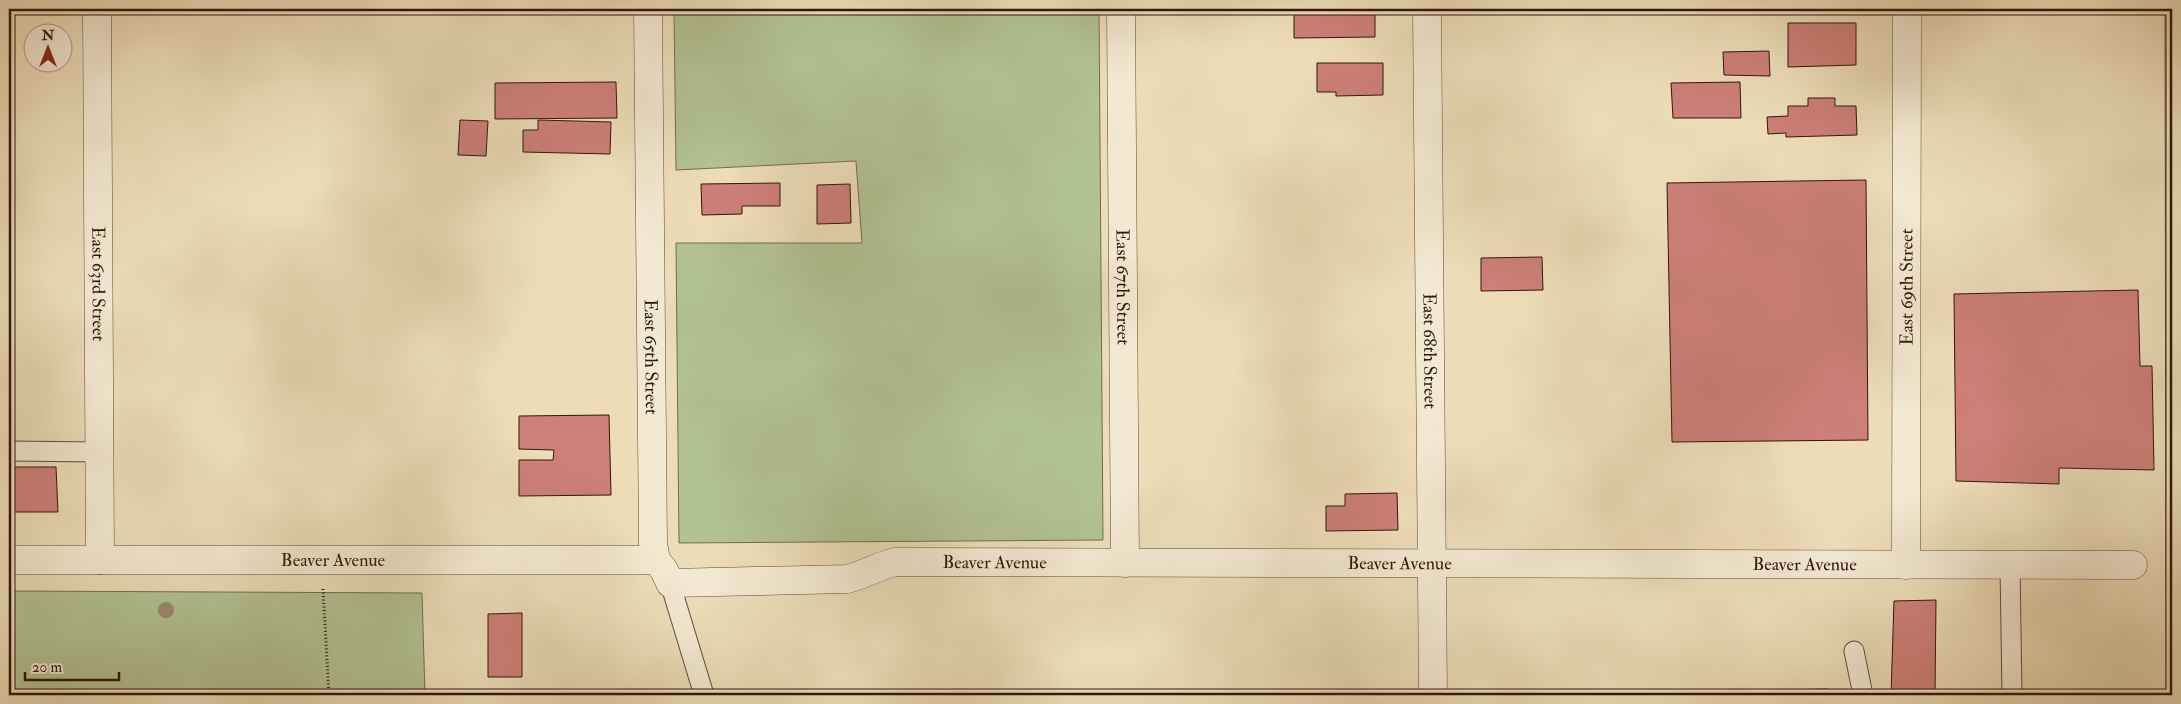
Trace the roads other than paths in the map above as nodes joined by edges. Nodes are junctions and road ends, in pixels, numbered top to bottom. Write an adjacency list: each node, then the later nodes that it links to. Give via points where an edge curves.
1 (97, 9): 7 (street, East 63rd Street)
2 (648, 9): 10 (street, East 65th Street, via 653,532)
3 (1121, 9): 11 (street, East 67th Street)
4 (1427, 9): 12 (street, East 68th Street)
5 (1907, 9): 13 (street, East 69th Street)
6 (9, 451): 7 (lane)
7 (99, 452): 9 (street, East 63rd Street)
8 (9, 560): 9 (street, Beaver Avenue)
9 (100, 560): 10 (street, Beaver Avenue)
10 (656, 560): 16 (street, East 65th Street)
11 (1125, 563): 12 (street, Beaver Avenue); 16 (street, Beaver Avenue, via 895,562 847,580)
12 (1432, 564): 13 (street, Beaver Avenue); 19 (street, East 68th Street)
13 (1906, 565): 14 (street, Beaver Avenue)
14 (2010, 565): 15 (street, Beaver Avenue); 21 (lane)
15 (2133, 565)
16 (670, 582): 18 (lane, East 65th Street)
17 (1854, 651): 20 (lane)
18 (704, 695)
19 (1433, 695)
20 (1863, 695)
21 (2012, 695)

